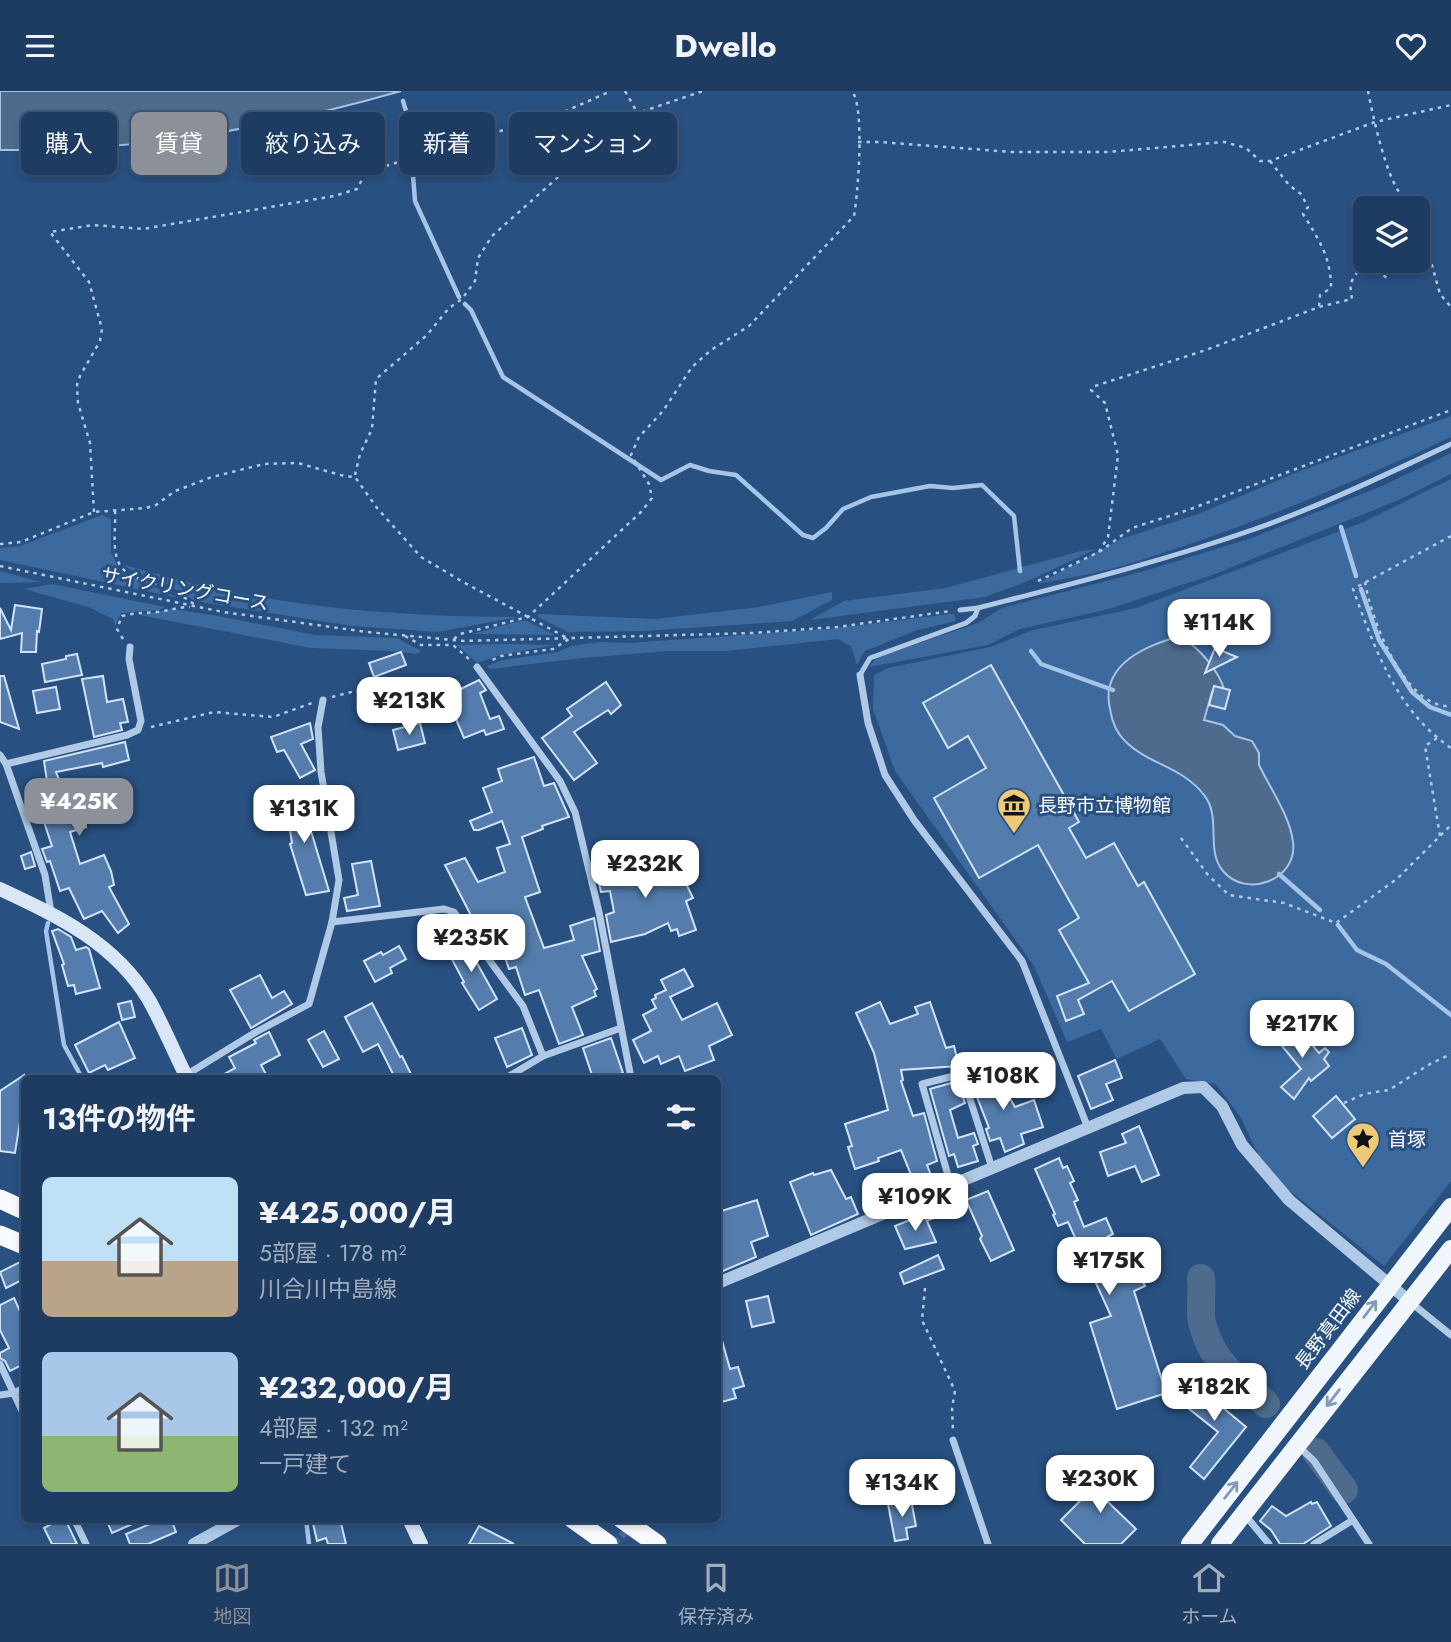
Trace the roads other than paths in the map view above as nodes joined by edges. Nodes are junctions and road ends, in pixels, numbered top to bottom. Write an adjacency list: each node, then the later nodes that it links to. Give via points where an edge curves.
1 (1451, 444): 2 (lane, via 1348,493 1257,529 1139,567)
2 (978, 608): 3 (lane); 6 (lane, via 966,623 870,657)
3 (960, 610)
4 (130, 647): 9 (street, via 141,721 138,730)
5 (477, 667): 13 (street, via 560,781 575,812)
6 (860, 675): 19 (street, via 885,775 914,821 1022,961)
7 (323, 700): 12 (street, via 318,727 321,772 339,880)
8 (0, 755): 9 (street)
9 (6, 764): 11 (street, via 45,875)
10 (0, 889): 11 (main road)
11 (52, 913): 15 (main road, via 94,939 132,978)
12 (332, 922): 14 (street, via 444,909 454,912 523,1006); 16 (street, via 309,1004)
13 (621, 1028): 14 (street); 18 (street)
14 (543, 1056): 17 (street)
15 (185, 1075)
16 (189, 1075)
17 (511, 1075)
18 (630, 1075)
19 (1088, 1129): 20 (street); 29 (street, via 1183,1088 1203,1087 1222,1106 1242,1145 1289,1200)
20 (992, 1168): 21 (street); 21 (street, via 962,1074 922,1084)
21 (951, 1186): 28 (street)
22 (0, 1199): 24 (highway)
23 (1451, 1207): 29 (main road, 長野真田線)
24 (21, 1209)
25 (0, 1235): 26 (highway)
26 (21, 1244)
27 (1451, 1249): 30 (main road)
28 (721, 1282)
29 (1389, 1285): 30 (street); 52 (main road, 長野真田線, one-way to 29)
30 (1409, 1301): 31 (street); 38 (main road, one-way to 38)
31 (1451, 1335)
32 (0, 1364): 34 (street)
33 (21, 1390): 34 (street)
34 (14, 1393): 35 (street); 36 (street)
35 (0, 1395)
36 (21, 1408)
37 (953, 1440): 51 (street)
38 (1296, 1444): 39 (main road); 40 (street, via 1314,1461)
39 (1243, 1513): 53 (main road); 54 (street)
40 (1353, 1520): 55 (street); 56 (street)
41 (76, 1523): 46 (street)
42 (232, 1523): 47 (street)
43 (411, 1523): 48 (main road)
44 (579, 1523): 49 (highway)
45 (628, 1523): 50 (highway)
46 (86, 1544)
47 (194, 1544)
48 (421, 1544)
49 (608, 1544)
50 (657, 1544)
51 (988, 1544)
52 (1190, 1544)
53 (1220, 1544)
54 (1269, 1544)
55 (1314, 1544)
56 (1369, 1544)

